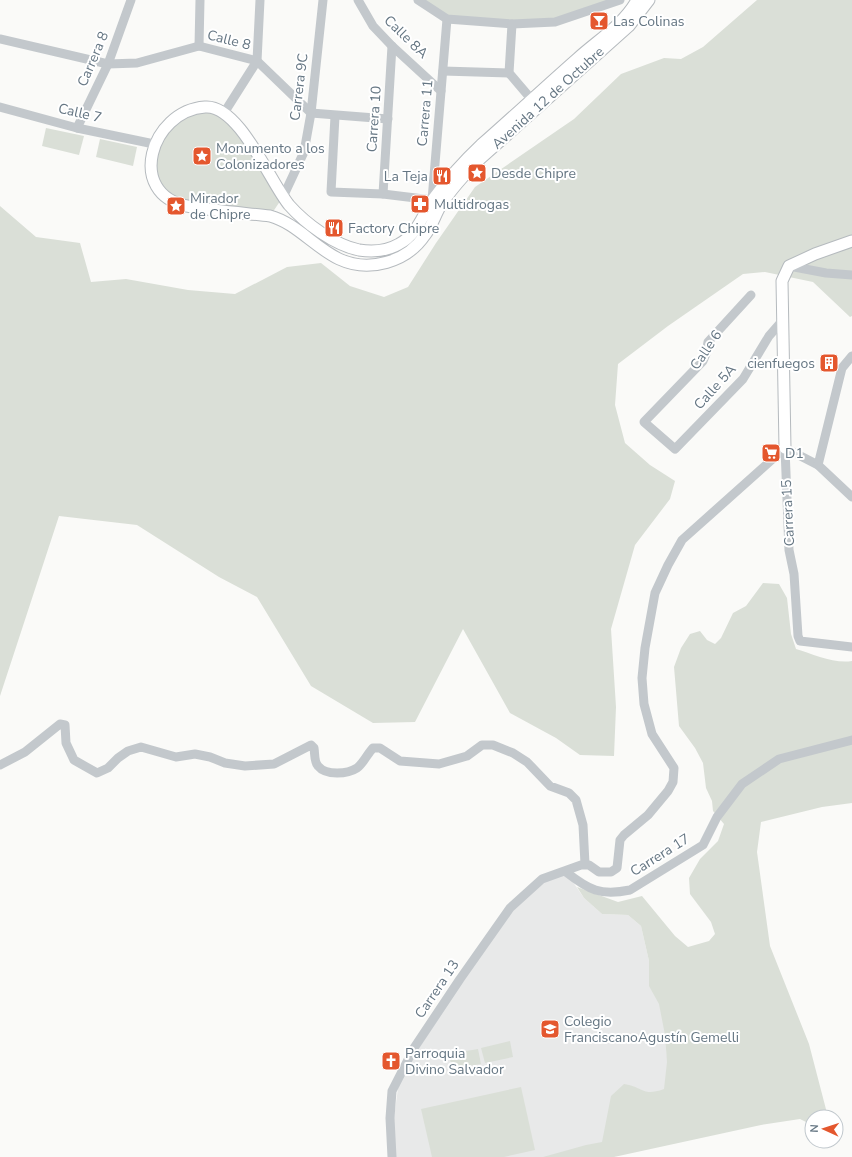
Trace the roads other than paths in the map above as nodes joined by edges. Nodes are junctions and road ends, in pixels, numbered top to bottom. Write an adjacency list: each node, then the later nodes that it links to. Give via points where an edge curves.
1 (131, 0): 16 (street, Carrera 8)
2 (200, 0): 13 (street)
3 (260, 0): 15 (street)
4 (323, 0): 23 (street, Carrera 9C)
5 (358, 0): 14 (street, Calle 8A, via 373,26)
6 (418, 0): 10 (street)
7 (620, 0): 11 (street, via 555,22)
8 (637, 0): 20 (main road, Avenida 12 de Octubre, via 627,15)
9 (649, 0): 30 (main road, Avenida 12 de Octubre, via 629,26 480,159)
10 (447, 18): 11 (street); 17 (street, Carrera 11)
11 (512, 24): 18 (street)
12 (0, 39): 16 (street, Calle 8)
13 (199, 46): 15 (street, Calle 8); 16 (street, Calle 8, via 137,64)
14 (392, 46): 19 (street, Calle 8A); 25 (street, Carrera 10)
15 (257, 61): 22 (street); 23 (street, Calle 8)
16 (108, 64): 26 (street, Carrera 8)
17 (443, 71): 18 (street); 19 (street, Carrera 11)
18 (509, 73): 20 (street)
19 (441, 91): 30 (street, Carrera 11)
20 (532, 100): 30 (main road, Avenida 12 de Octubre, via 454,172)
21 (0, 107): 26 (street, Calle 7)
22 (224, 113): 27 (main road, Avenida 12 de Octubre, via 208,106 188,110 167,124); 29 (main road, Avenida 12 de Octubre, via 240,130)
23 (311, 113): 24 (street); 29 (street, Carrera 9C, via 304,152)
24 (335, 116): 25 (street); 28 (street, via 330,192)
25 (388, 119): 28 (street, Carrera 10)
26 (77, 128): 27 (street, Calle 7)
27 (154, 144): 30 (main road, Avenida 12 de Octubre, via 153,176 156,185 168,198 188,206 283,219 314,243 339,259 351,263 372,264 399,258 425,235)
28 (382, 194): 30 (street)
29 (283, 197): 30 (main road, Avenida 12 de Octubre, via 290,206 333,240 370,251 398,245 415,232)
30 (437, 203)
31 (852, 242): 32 (main road)
32 (789, 266): 33 (street, via 826,273); 35 (main road, Carrera 15, via 782,281)
33 (852, 274)
34 (751, 295): 37 (street, Calle 6, via 708,342 703,361 644,422)
35 (783, 320): 37 (street, Calle 5A, via 769,336 743,379); 38 (main road, Carrera 15)
36 (852, 356): 39 (street, via 842,368)
37 (676, 448)
38 (785, 448): 39 (street); 41 (street, Carrera 15, via 789,550 794,574 798,636 800,641); 44 (street, via 682,540 668,565 655,593 642,678 644,704 652,734 674,768 674,782 648,815 620,840 617,868 611,872 599,872)
39 (818, 465): 40 (street)
40 (852, 497)
41 (852, 647)
42 (852, 740): 45 (street, Carrera 17, via 779,759 742,784 717,817 702,845 630,890 611,893 593,891)
43 (0, 765): 44 (street, via 25,752 60,724 65,725 66,743 74,760 97,773 108,768 128,751 141,747 176,757 195,754 245,766 274,764 311,745 318,767 329,773 358,768 372,748 380,748 400,761 439,764 467,756 482,745 493,745 513,752 527,762 550,786 569,793 576,800 583,825)
44 (585, 864): 45 (street, Carrera 13)
45 (566, 872): 46 (street, Carrera 13, via 542,879 510,908 414,1048 392,1095)
46 (392, 1157)

